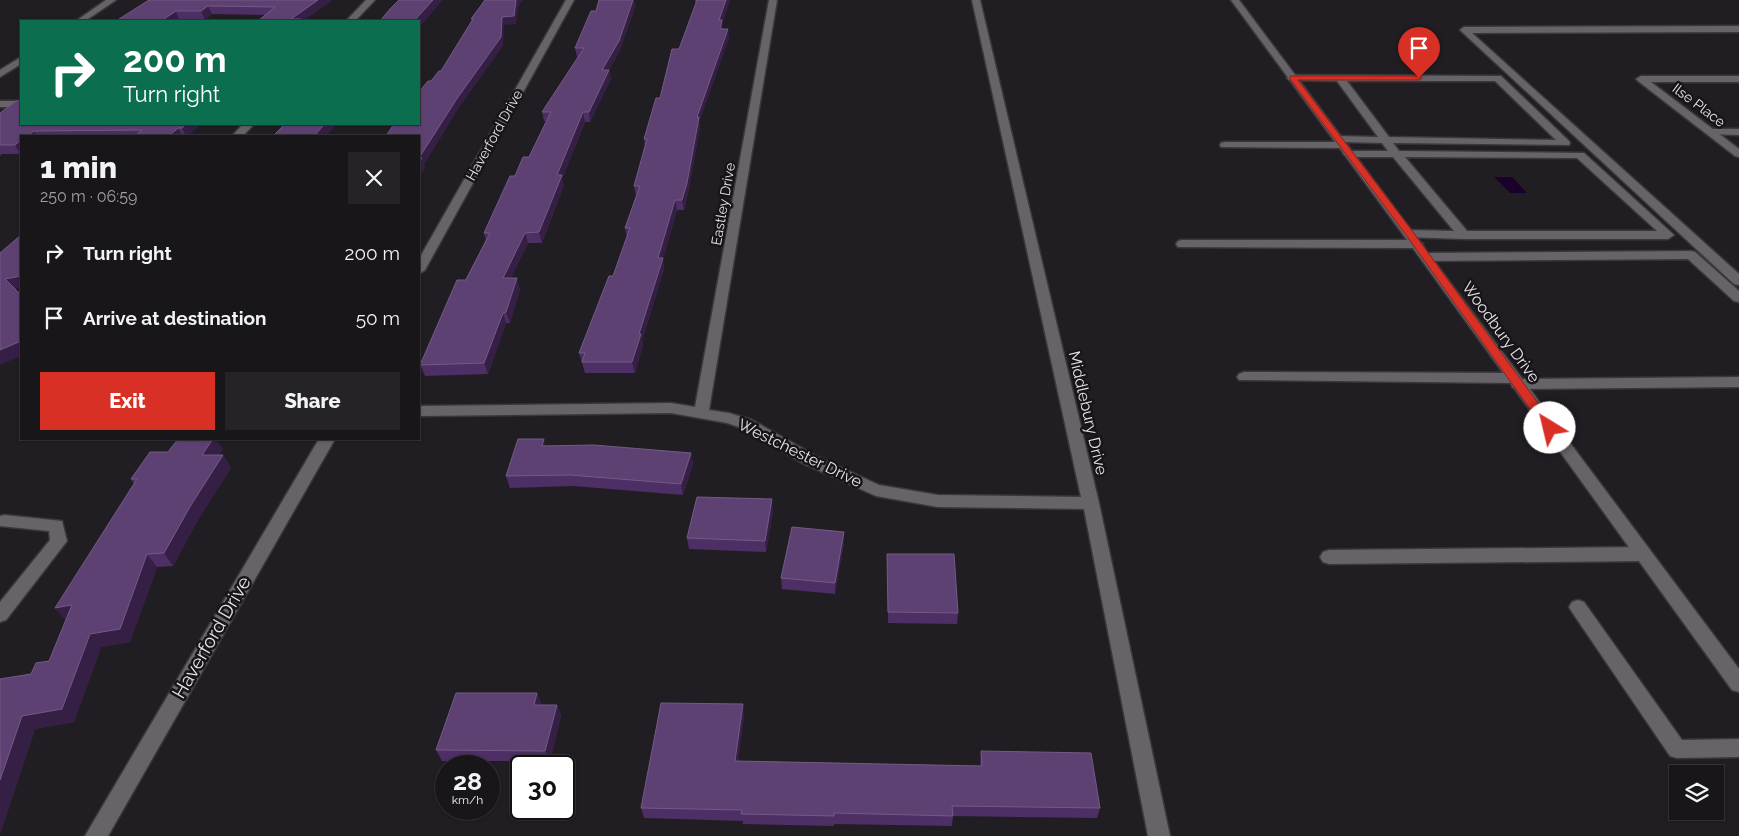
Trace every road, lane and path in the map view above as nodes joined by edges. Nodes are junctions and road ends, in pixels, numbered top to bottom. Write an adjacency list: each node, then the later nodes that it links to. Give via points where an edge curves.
1 (112, 0): 7 (street)
2 (371, 0): 8 (street)
3 (570, 0): 30 (street, Haverford Drive)
4 (774, 0): 37 (street, Eastley Drive)
5 (976, 0): 39 (street, Middlebury Drive)
6 (1235, 0): 12 (street, Woodbury Drive)
7 (82, 20)
8 (351, 20)
9 (1739, 29): 31 (street, via 1464,30)
10 (20, 61): 11 (street)
11 (0, 74)
12 (1292, 78): 13 (street); 23 (street, Woodbury Drive)
13 (1340, 78): 21 (street); 21 (street, via 1498,78 1565,143)
14 (1739, 79): 18 (street, Ilse Place, via 1642,79)
15 (0, 104): 16 (street)
16 (20, 104)
17 (248, 125): 20 (street)
18 (1711, 132): 19 (street); 25 (street, Ilse Place)
19 (1739, 132)
20 (238, 135)
21 (1386, 141): 23 (street); 24 (street)
22 (1225, 144): 23 (street)
23 (1343, 146): 24 (street); 27 (street, Woodbury Drive)
24 (1396, 154): 26 (street); 26 (street, via 1580,155 1668,235)
25 (1739, 154)
26 (1464, 235): 27 (street)
27 (1413, 239): 28 (street); 29 (street, Woodbury Drive)
28 (1182, 244)
29 (1426, 257): 32 (street, via 1691,255); 34 (street, Woodbury Drive)
30 (420, 268)
31 (1739, 281)
32 (1739, 298)
33 (1244, 377): 34 (street)
34 (1515, 381): 35 (street); 41 (street, Woodbury Drive)
35 (1739, 382)
36 (420, 411): 37 (street, Westchester Drive, via 672,408)
37 (701, 413): 39 (street, Westchester Drive, via 747,424 810,460 876,490 938,501)
38 (325, 440): 47 (street, Haverford Drive)
39 (1091, 503): 48 (street, Middlebury Drive)
40 (5, 521): 44 (street, via 56,525 59,541)
41 (1643, 554): 42 (street); 45 (street, Woodbury Drive)
42 (1328, 557)
43 (1578, 607): 46 (street, via 1678,749)
44 (0, 615)
45 (1739, 684)
46 (1739, 748)
47 (96, 836)
48 (1159, 836)

